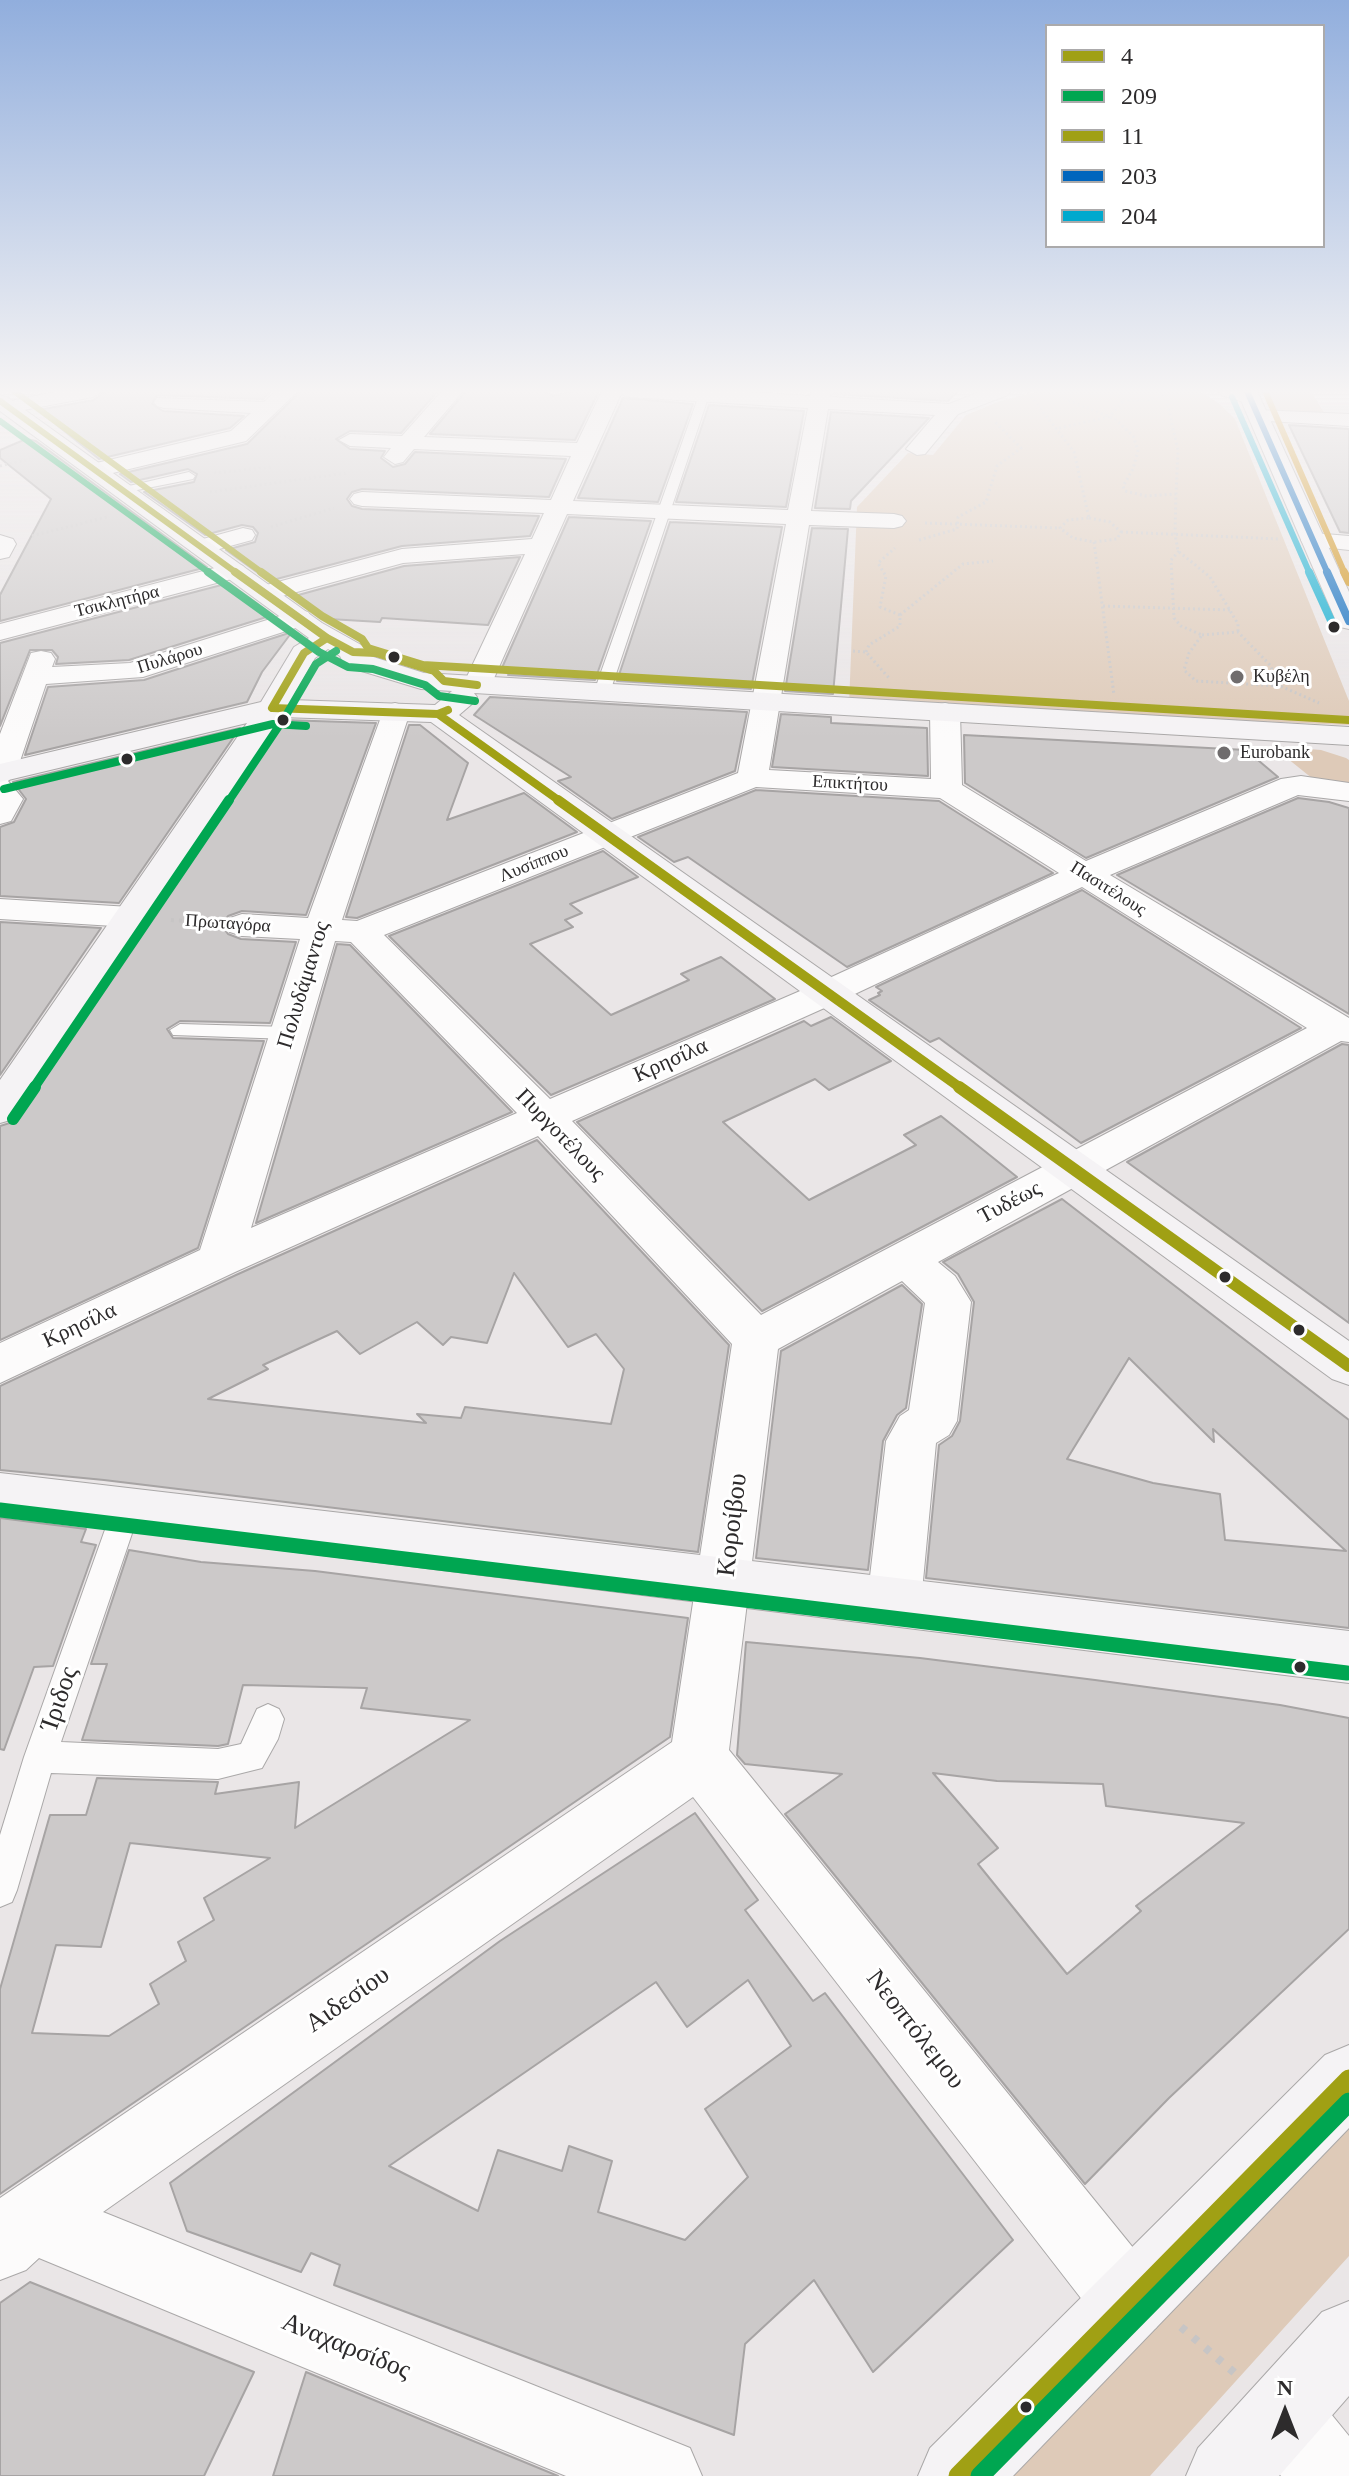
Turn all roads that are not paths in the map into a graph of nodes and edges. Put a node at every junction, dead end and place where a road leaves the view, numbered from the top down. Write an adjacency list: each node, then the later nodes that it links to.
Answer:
1 (146, 507): 15 (street)
2 (548, 507): 3 (street)
3 (559, 507): 7 (street); 14 (street)
4 (666, 507): 7 (lane)
5 (801, 507): 8 (street)
6 (1297, 507): 11 (street)
7 (664, 512): 8 (street); 24 (lane)
8 (799, 517): 9 (street); 25 (street)
9 (894, 521)
10 (243, 535): 15 (street)
11 (1313, 540): 13 (street); 20 (street)
12 (0, 542): 16 (street)
13 (1349, 543)
14 (541, 546): 18 (street); 23 (street)
15 (201, 547): 17 (street)
16 (0, 552)
17 (234, 571): 18 (street); 21 (street, Τσικλητήρα)
18 (264, 593): 19 (street)
19 (299, 618): 22 (street); 31 (street, Πυλάρου)
20 (1349, 621)
21 (0, 632)
22 (327, 638): 23 (street); 26 (street)
23 (477, 685): 24 (street); 29 (street)
24 (602, 692): 25 (street)
25 (766, 702): 28 (street); 32 (street)
26 (272, 708): 27 (street); 31 (street); 40 (street)
27 (395, 712): 29 (street); 42 (street, Πολυδάμαντος)
28 (945, 712): 30 (street); 34 (street)
29 (438, 714): 37 (street)
30 (1349, 736)
31 (0, 773)
32 (752, 778): 34 (street, Επικτήτου); 37 (street, Λυσίππου)
33 (0, 788): 36 (street)
34 (947, 789): 38 (street, Πασιτέλους)
35 (1349, 792): 38 (street, Κρησίλα)
36 (0, 814)
37 (606, 835): 43 (street, Λυσίππου); 44 (street)
38 (1083, 874): 44 (street, Κρησίλα); 45 (street, Πασιτέλους)
39 (0, 909): 40 (street)
40 (130, 917): 48 (street)
41 (242, 925): 42 (street, Πρωταγόρα)
42 (321, 930): 43 (street, Πρωταγόρα); 47 (street, Πολυδάμαντος)
43 (361, 932): 49 (street, Πυργοτέλους)
44 (827, 993): 49 (street, Κρησίλα); 50 (street)
45 (1342, 1029): 50 (street, Τυδέως)
46 (180, 1030): 47 (lane)
47 (289, 1033): 52 (street, Πολυδάμαντος)
48 (0, 1110)
49 (543, 1116): 52 (street, Κρησίλα); 53 (street, Πυργοτέλους)
50 (1074, 1169): 51 (street, Τυδέως); 55 (street)
51 (905, 1259): 53 (street, Τυδέως); 59 (street)
52 (219, 1260): 54 (street, Κρησίλα)
53 (756, 1339): 58 (street, Κοροίβου)
54 (0, 1364)
55 (1349, 1366)
56 (0, 1494): 57 (street)
57 (126, 1510): 58 (street); 62 (lane, Ίριδος)
58 (725, 1582): 59 (street); 63 (street, Κοροίβου)
59 (894, 1602): 60 (street)
60 (1349, 1657)
61 (268, 1719): 62 (lane)
62 (40, 1757): 64 (lane, Ίριδος)
63 (699, 1758): 66 (street, Αιδεσίου); 67 (street, Νεοπτόλεμου)
64 (0, 1890)
65 (1349, 2079): 67 (street)
66 (15, 2232): 70 (street, Αναχαρσίδος)
67 (1130, 2302): 71 (street)
68 (1349, 2339): 69 (street)
69 (1282, 2414): 72 (street); 73 (street)
70 (662, 2476)
71 (958, 2476)
72 (1226, 2476)
73 (1331, 2476)

